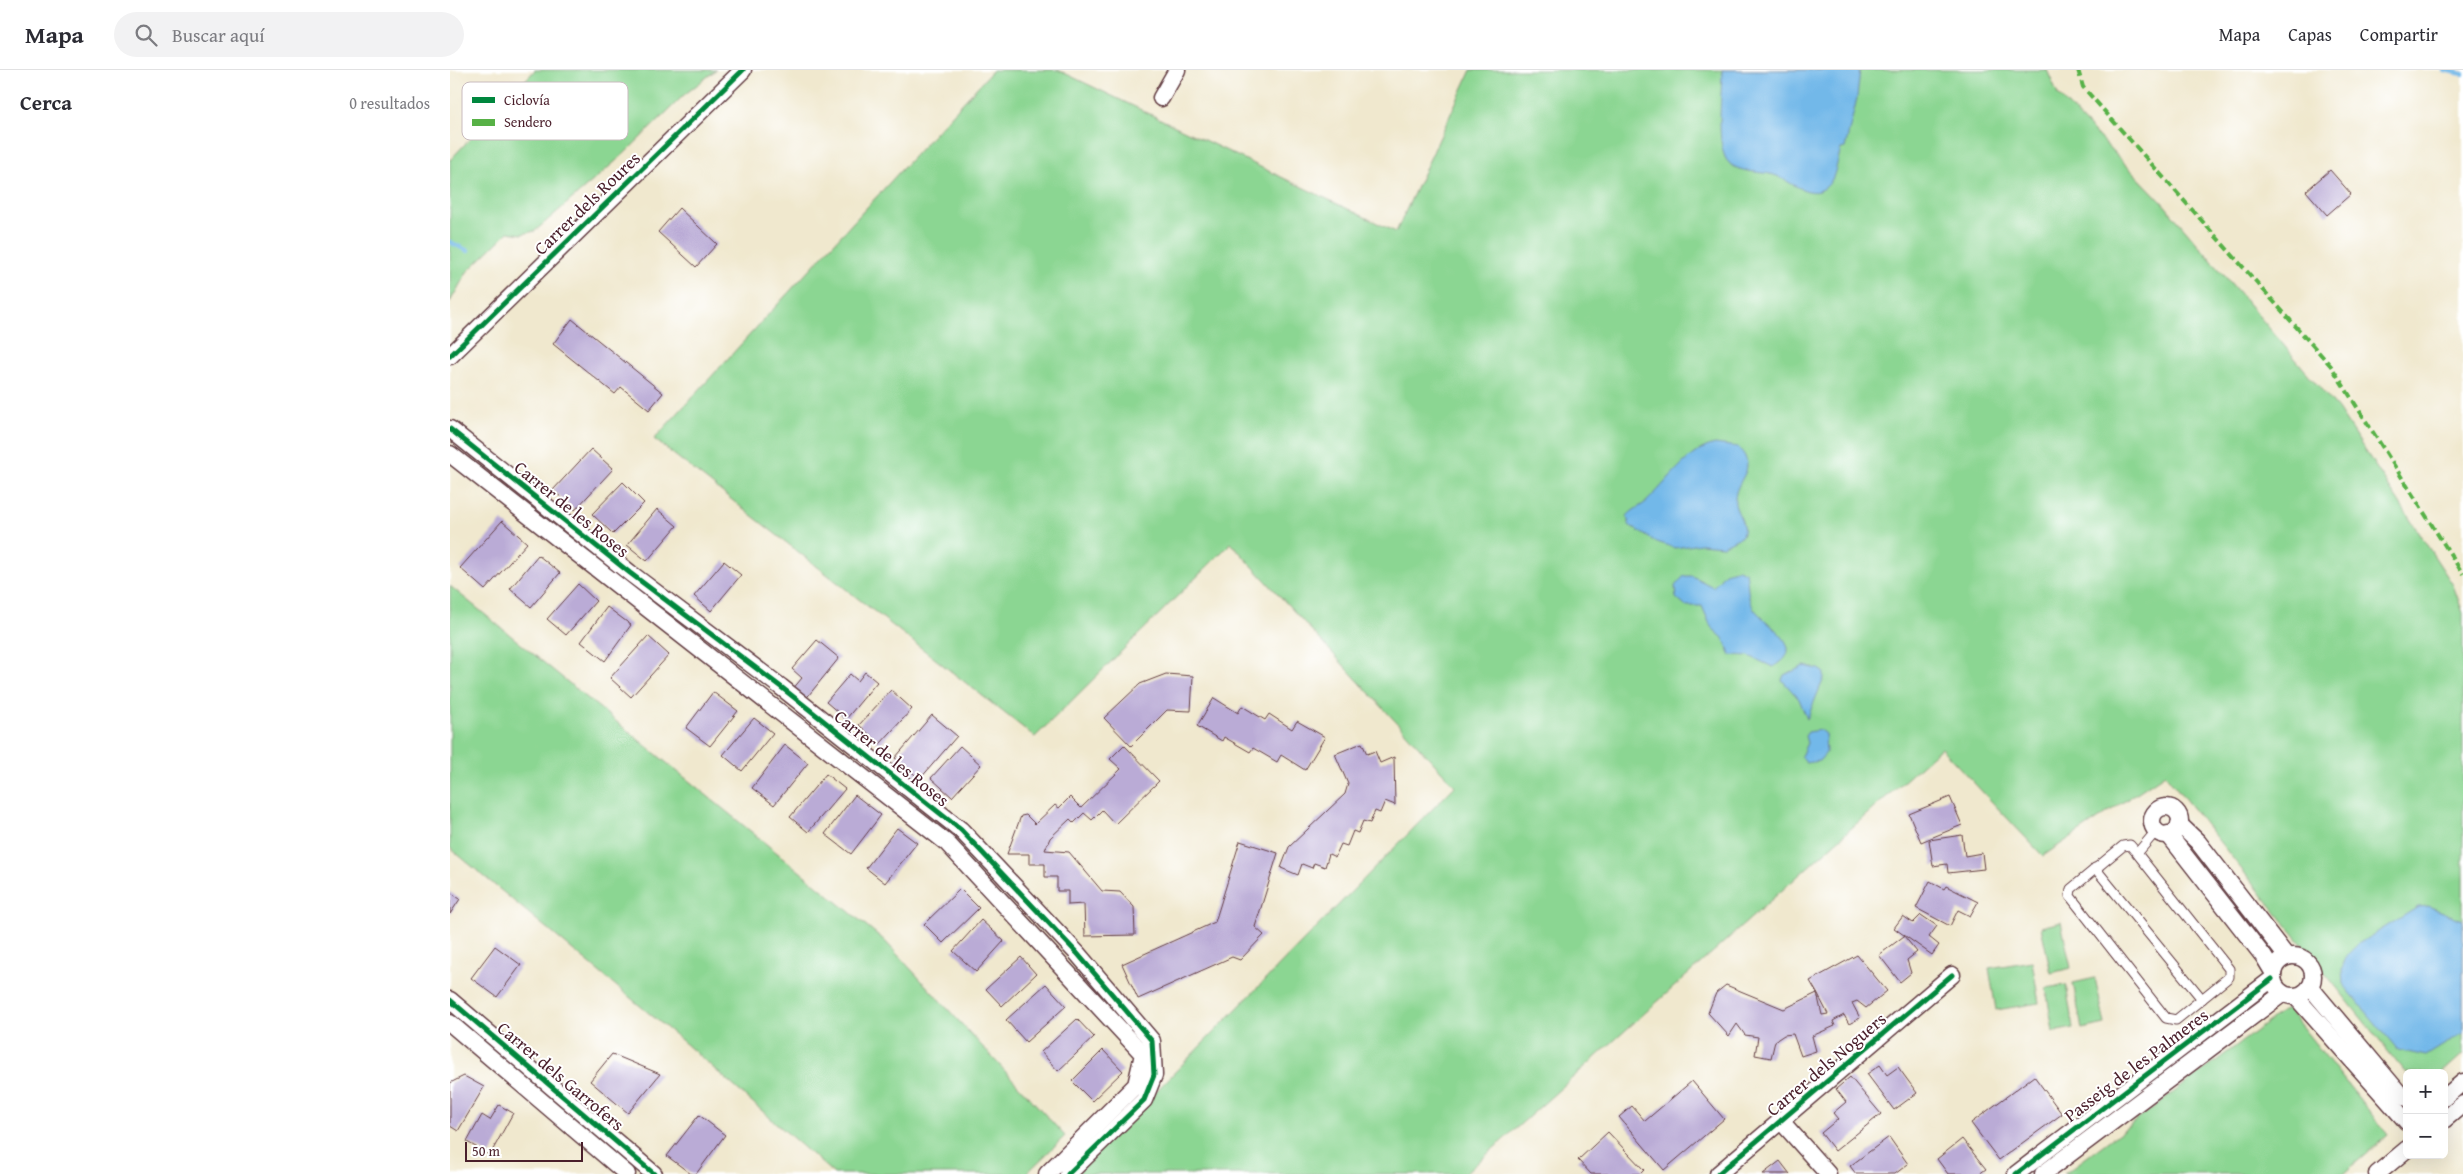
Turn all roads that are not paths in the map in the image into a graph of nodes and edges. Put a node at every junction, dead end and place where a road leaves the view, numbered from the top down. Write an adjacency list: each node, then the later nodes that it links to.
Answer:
1 (743, 70): 4 (street, Carrer dels Roures)
2 (1177, 70): 3 (street)
3 (1161, 98)
4 (450, 356)
5 (450, 429): 29 (street, Carrer de les Roses)
6 (450, 454): 28 (street, Carrer de les Roses)
7 (2168, 829): 8 (lane); 10 (street); 12 (street)
8 (2136, 852): 9 (lane); 15 (lane)
9 (2095, 868): 15 (lane); 15 (lane)
10 (2287, 957): 12 (street); 13 (street)
11 (1952, 975): 24 (street, Carrer dels Noguers)
12 (2272, 975): 14 (street); 32 (street, Passeig de les Palmeres)
13 (2310, 987): 14 (street); 20 (street)
14 (2289, 995): 23 (street); 33 (street, Passeig de les Palmeres)
15 (2202, 998)
16 (450, 1000): 27 (street, Carrer dels Garrofers)
17 (450, 1023): 26 (street, Carrer dels Garrofers)
18 (2463, 1082): 19 (street)
19 (2448, 1095)
20 (2403, 1096)
21 (2463, 1104): 22 (street)
22 (2448, 1117)
23 (2403, 1118)
24 (1781, 1121): 30 (street, Carrer dels Noguers); 31 (street)
25 (2403, 1152): 34 (street)
26 (627, 1174)
27 (654, 1174)
28 (1047, 1174)
29 (1068, 1174)
30 (1718, 1174)
31 (1828, 1174)
32 (2016, 1174)
33 (2043, 1174)
34 (2377, 1174)

